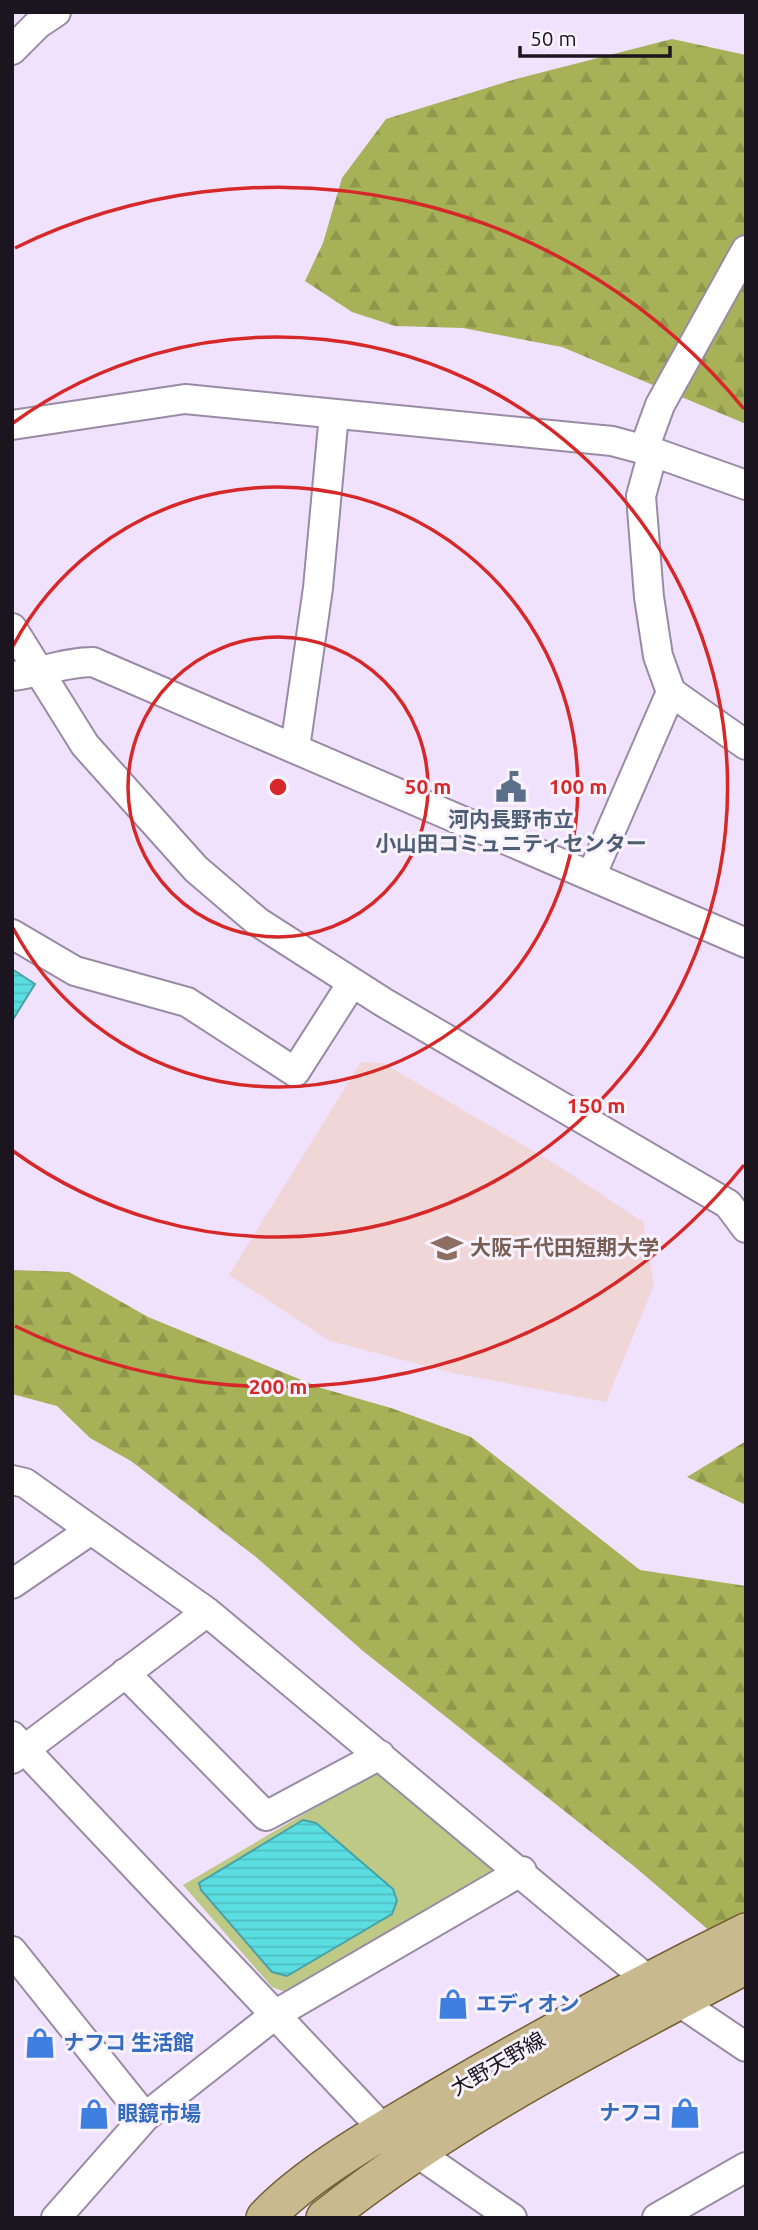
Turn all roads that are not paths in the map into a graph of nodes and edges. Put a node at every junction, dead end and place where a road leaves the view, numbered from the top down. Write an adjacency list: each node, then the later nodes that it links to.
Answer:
1 (56, 12): 2 (street)
2 (12, 50)
3 (746, 250): 6 (street)
4 (334, 414): 5 (street); 6 (street); 12 (street)
5 (12, 425)
6 (648, 451): 7 (street); 10 (street)
7 (746, 485)
8 (12, 628): 9 (street)
9 (25, 675): 12 (street); 16 (street)
10 (671, 692): 11 (street); 13 (street)
11 (746, 745)
12 (295, 748): 13 (street)
13 (592, 874): 15 (street)
14 (12, 934): 16 (street)
15 (746, 943)
16 (352, 983): 17 (street)
17 (746, 1228)
18 (12, 1480): 19 (street)
19 (91, 1530): 20 (street); 21 (street)
20 (12, 1584)
21 (207, 1612): 22 (street); 24 (street)
22 (125, 1673): 23 (street); 24 (street)
23 (16, 1748): 31 (street)
24 (380, 1755): 25 (street)
25 (522, 1871): 29 (street); 31 (street)
26 (746, 1932): 29 (main road, 大野天野線)
27 (12, 1951): 33 (street)
28 (746, 1965): 30 (main road, 大野天野線)
29 (648, 1980): 34 (main road, 大野天野線)
30 (678, 2001): 32 (street); 34 (main road, 大野天野線)
31 (276, 2014): 33 (street); 34 (street)
32 (746, 2047)
33 (145, 2117): 36 (street)
34 (398, 2140): 37 (main road, 大野天野線); 38 (main road, 大野天野線); 39 (street)
35 (746, 2167): 40 (street)
36 (56, 2218)
37 (265, 2218)
38 (324, 2218)
39 (512, 2218)
40 (657, 2218)

